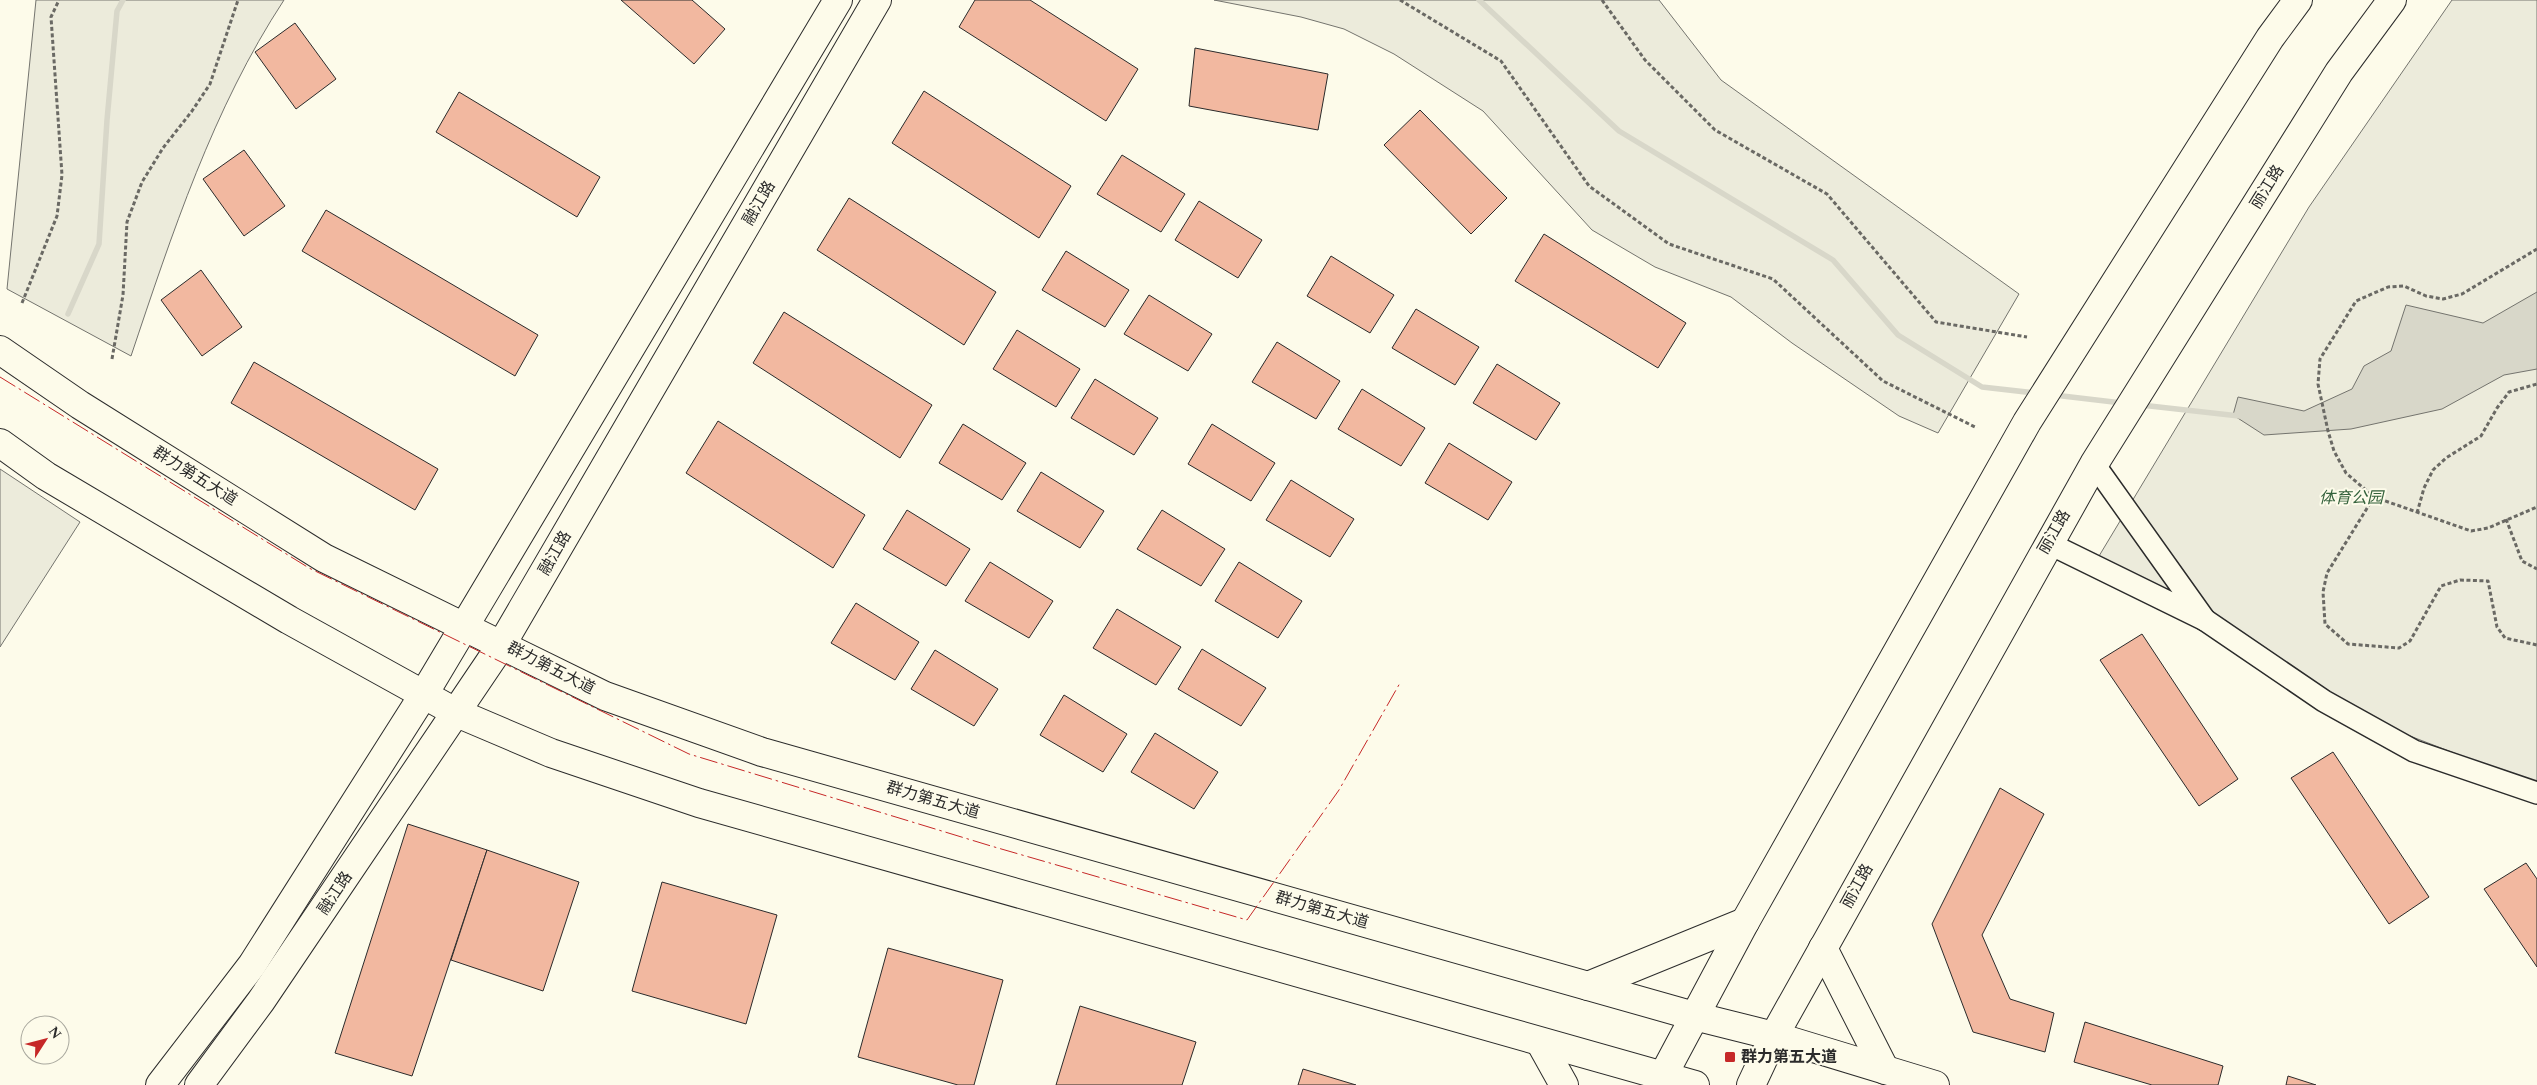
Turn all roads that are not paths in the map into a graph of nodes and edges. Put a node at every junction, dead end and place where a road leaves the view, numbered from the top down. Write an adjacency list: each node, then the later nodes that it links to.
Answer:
1 (838, 0): 10 (main road, 融江路)
2 (877, 0): 11 (main road, 融江路)
3 (2298, 0): 15 (main road)
4 (2392, 0): 7 (main road, 丽江路)
5 (0, 350): 10 (main road, 群力第五大道)
6 (0, 443): 12 (main road)
7 (2094, 464): 8 (main road, 丽江路); 9 (street)
8 (2048, 544): 9 (street); 16 (main road, 丽江路)
9 (2205, 620): 14 (street)
10 (466, 626): 11 (main road, 群力第五大道); 12 (main road, 融江路)
11 (502, 644): 13 (main road, 融江路); 17 (main road, 群力第五大道)
12 (424, 694): 13 (main road); 23 (main road, 融江路)
13 (457, 713): 20 (main road); 24 (main road, 融江路)
14 (2537, 793)
15 (1745, 922): 17 (main road); 18 (main road)
16 (1823, 948): 19 (main road, 丽江路); 21 (main road)
17 (1588, 986): 18 (main road, 群力第五大道)
18 (1694, 1016): 19 (main road, 群力第五大道); 22 (main road)
19 (1774, 1036): 21 (main road, 群力第五大道); 27 (main road, 丽江路)
20 (1540, 1042): 22 (main road); 25 (main road)
21 (1885, 1070): 28 (main road, 群力第五大道)
22 (1660, 1080): 26 (main road)
23 (160, 1085)
24 (199, 1085)
25 (1564, 1085)
26 (1695, 1085)
27 (1751, 1085)
28 (1935, 1085)

